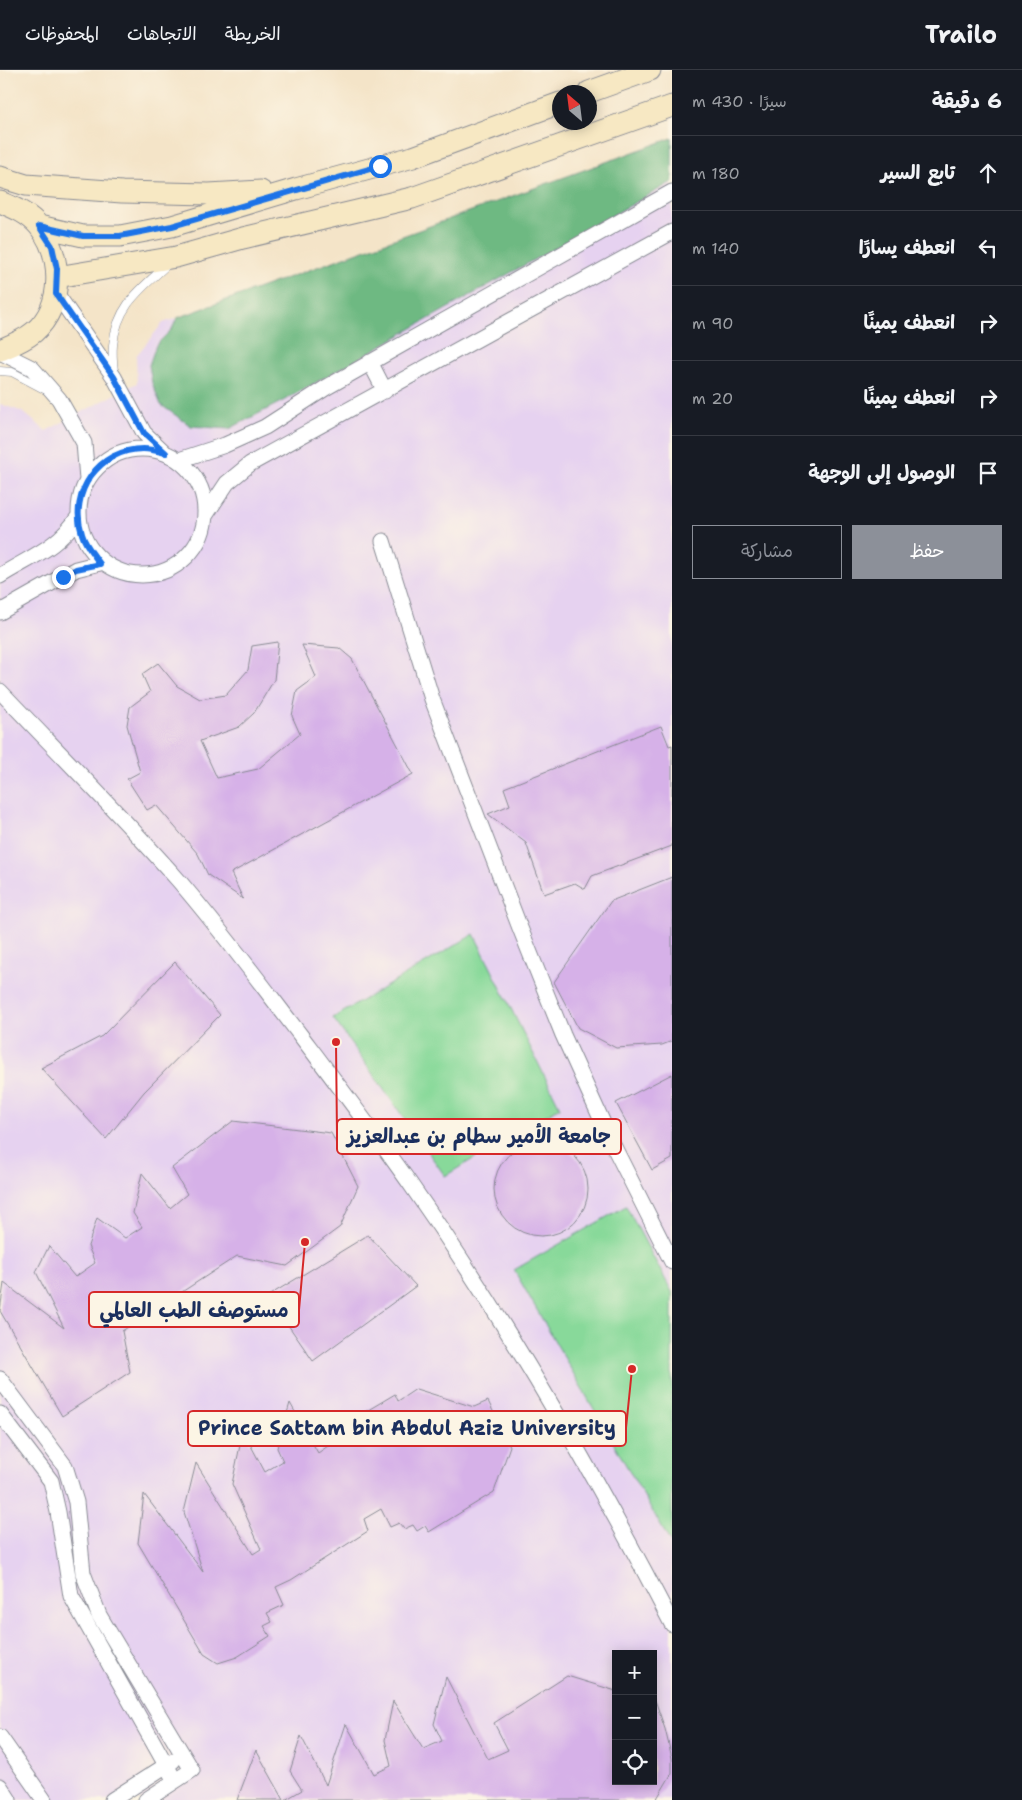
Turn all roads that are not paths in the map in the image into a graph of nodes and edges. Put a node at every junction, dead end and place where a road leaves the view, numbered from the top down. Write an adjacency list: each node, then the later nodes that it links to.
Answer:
1 (650, 70): 2 (main road)
2 (597, 89)
3 (552, 106): 6 (main road)
4 (672, 106): 11 (main road)
5 (0, 177): 6 (main road)
6 (296, 189): 9 (main road)
7 (672, 192): 14 (street)
8 (0, 202): 9 (main road)
9 (39, 226): 12 (main road)
10 (672, 232): 17 (street)
11 (176, 257): 12 (main road); 16 (lane)
12 (56, 285): 13 (main road); 16 (street)
13 (0, 351): 18 (street)
14 (370, 362): 17 (street); 19 (street)
15 (0, 371): 18 (lane)
16 (114, 377): 19 (street)
17 (385, 391): 21 (street)
18 (59, 400): 20 (street)
19 (172, 456): 20 (street); 21 (street)
20 (88, 479): 22 (street)
21 (205, 516): 24 (street)
22 (78, 517): 24 (street); 25 (street)
23 (383, 541): 28 (street)
24 (100, 564): 26 (street)
25 (0, 576)
26 (0, 612)
27 (0, 691): 31 (street)
28 (672, 1262)
29 (0, 1379): 33 (street)
30 (0, 1414): 34 (street)
31 (672, 1624)
32 (0, 1736): 38 (street)
33 (183, 1756): 34 (street); 35 (street)
34 (166, 1766): 35 (street); 39 (street)
35 (175, 1782): 40 (street)
36 (0, 1786): 37 (street)
37 (10, 1800)
38 (44, 1800)
39 (112, 1800)
40 (146, 1800)

